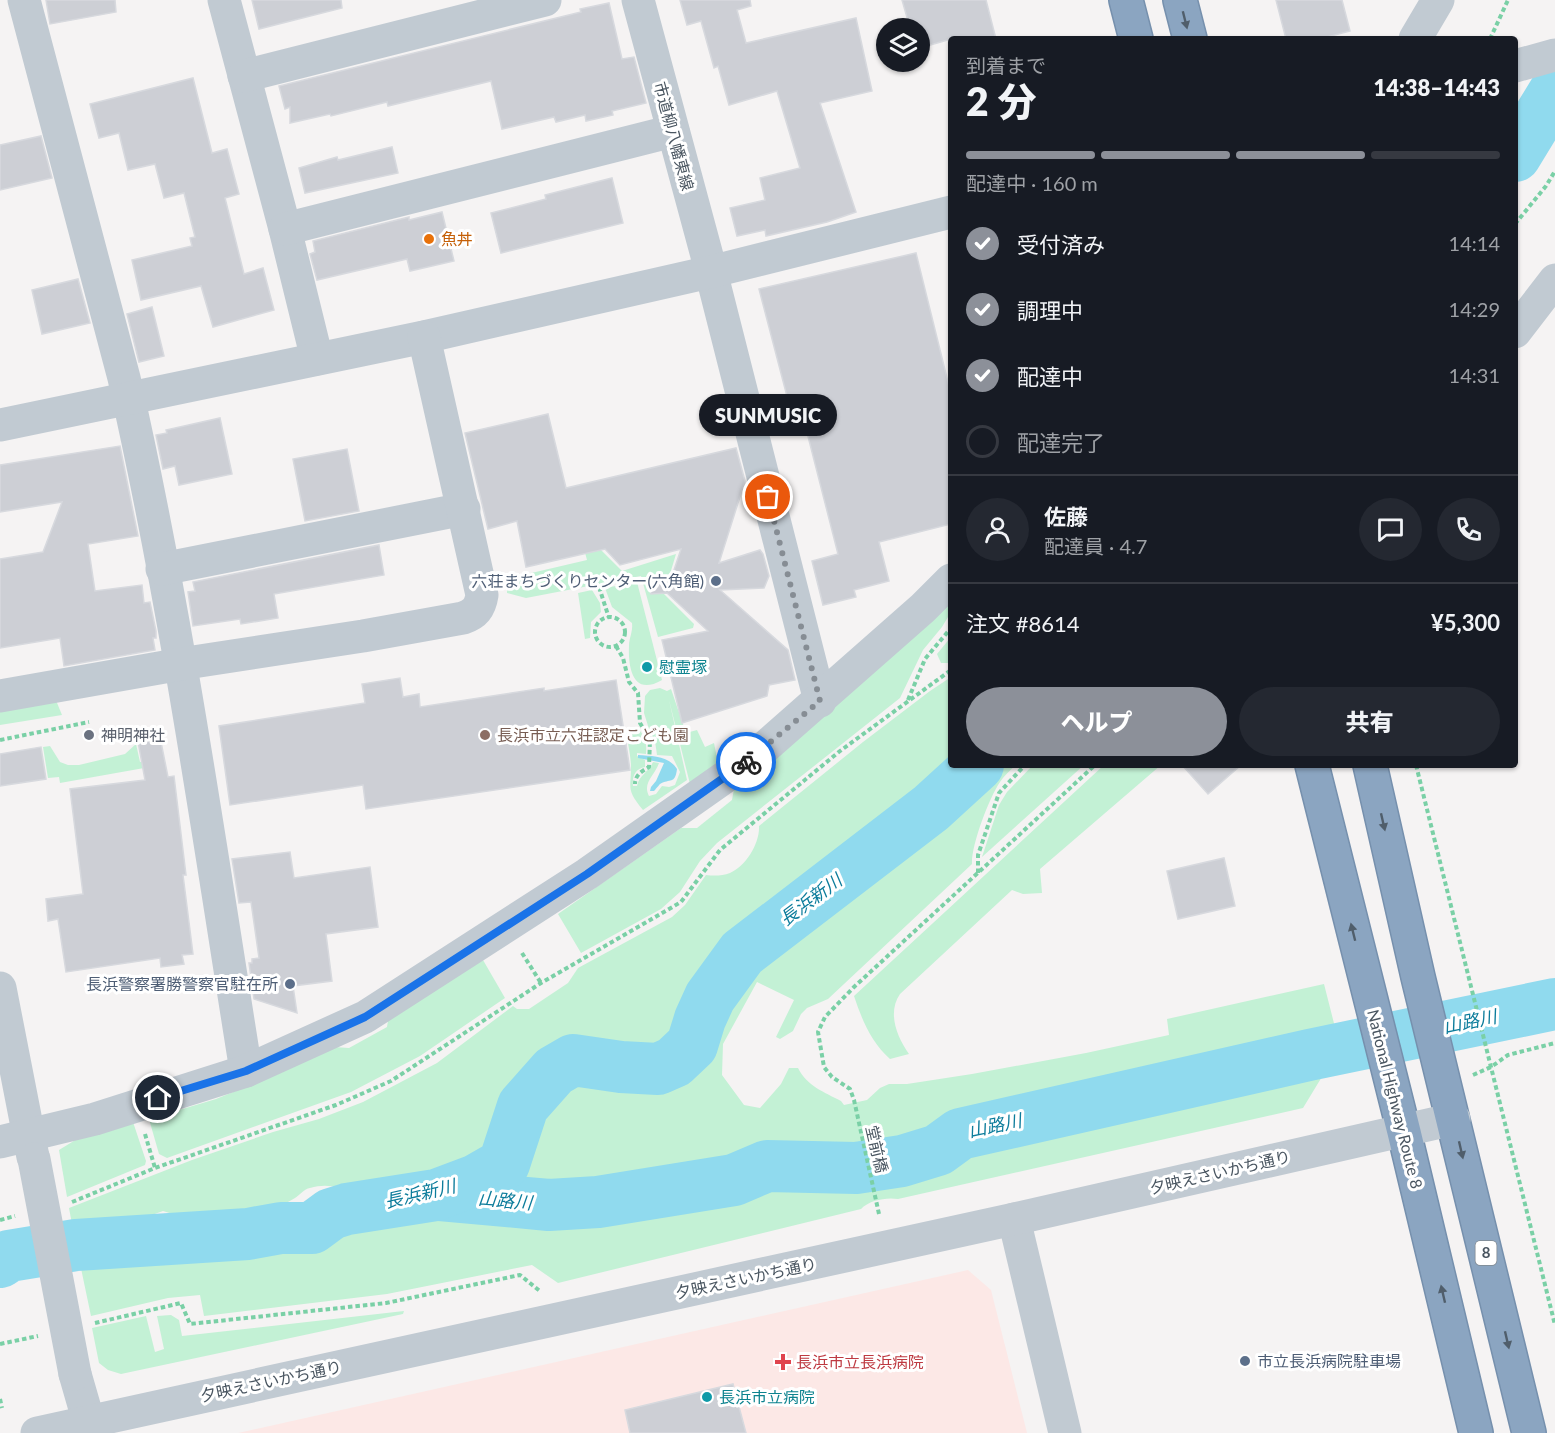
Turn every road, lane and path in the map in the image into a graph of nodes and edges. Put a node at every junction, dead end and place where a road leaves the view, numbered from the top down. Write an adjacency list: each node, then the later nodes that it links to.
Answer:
1 (24, 0): 26 (street)
2 (224, 0): 15 (street)
3 (545, 0): 15 (street)
4 (638, 0): 16 (street, 市道柳八幡東線)
5 (1126, 0): 9 (highway)
6 (1180, 0): 10 (highway, one-way to 10)
7 (1438, 0): 11 (street)
8 (1508, 0): 12 (path)
9 (1135, 36)
10 (1189, 36)
11 (1417, 36)
12 (1491, 36)
13 (1555, 55): 14 (street)
14 (1518, 65)
15 (244, 76): 20 (street)
16 (673, 131): 20 (street); 21 (street, 市道柳八幡東線)
17 (1555, 171): 19 (path)
18 (948, 213): 21 (street)
19 (1518, 220)
20 (285, 229): 25 (street)
21 (711, 272): 24 (street); 39 (street, 市道柳八幡東線)
22 (1555, 280): 23 (street)
23 (1518, 328)
24 (424, 337): 25 (street); 28 (street)
25 (317, 359): 26 (street)
26 (128, 397): 27 (street); 29 (street)
27 (0, 425)
28 (464, 509): 29 (street); 35 (street)
29 (162, 569): 35 (street)
30 (948, 583): 39 (street)
31 (599, 587): 32 (path)
32 (609, 618): 34 (path); 34 (path)
33 (948, 632): 38 (path)
34 (615, 646): 47 (path)
35 (181, 665): 37 (street); 54 (street)
36 (948, 672): 38 (path)
37 (0, 696)
38 (908, 700): 50 (path)
39 (820, 701): 54 (street)
40 (88, 722): 41 (path)
41 (0, 740)
42 (1022, 768): 48 (path)
43 (1092, 768): 48 (path)
44 (1313, 768): 57 (highway, National Highway Route 8, one-way to 44)
45 (1371, 768): 55 (highway, 8, one-way to 55)
46 (1417, 768): 53 (path)
47 (635, 784)
48 (978, 873): 63 (path, 堂前橋)
49 (520, 950): 50 (path)
50 (541, 983): 60 (path)
51 (0, 988): 58 (street)
52 (1555, 1043): 53 (path)
53 (1491, 1067): 55 (path); 68 (path)
54 (246, 1071): 58 (street)
55 (1458, 1074): 56 (highway, 8)
56 (1454, 1119): 57 (street, 夕映えさいかち通り); 77 (highway, 8, one-way to 77)
57 (1404, 1132): 64 (street, 夕映えさいかち通り); 76 (highway, National Highway Route 8, one-way to 57)
58 (21, 1145): 73 (street, bridge)
59 (151, 1154): 60 (path)
60 (155, 1168): 61 (path)
61 (69, 1202)
62 (23, 1214): 65 (path)
63 (879, 1214)
64 (1014, 1219): 73 (street, 夕映えさいかち通り); 75 (street)
65 (0, 1220)
66 (542, 1292): 67 (path)
67 (91, 1324)
68 (1555, 1325)
69 (45, 1334): 70 (path)
70 (0, 1344)
71 (0, 1399): 72 (path)
72 (2, 1408)
73 (90, 1428): 74 (street, 夕映えさいかち通り)
74 (38, 1433)
75 (1065, 1433)
76 (1476, 1433)
77 (1529, 1433)

